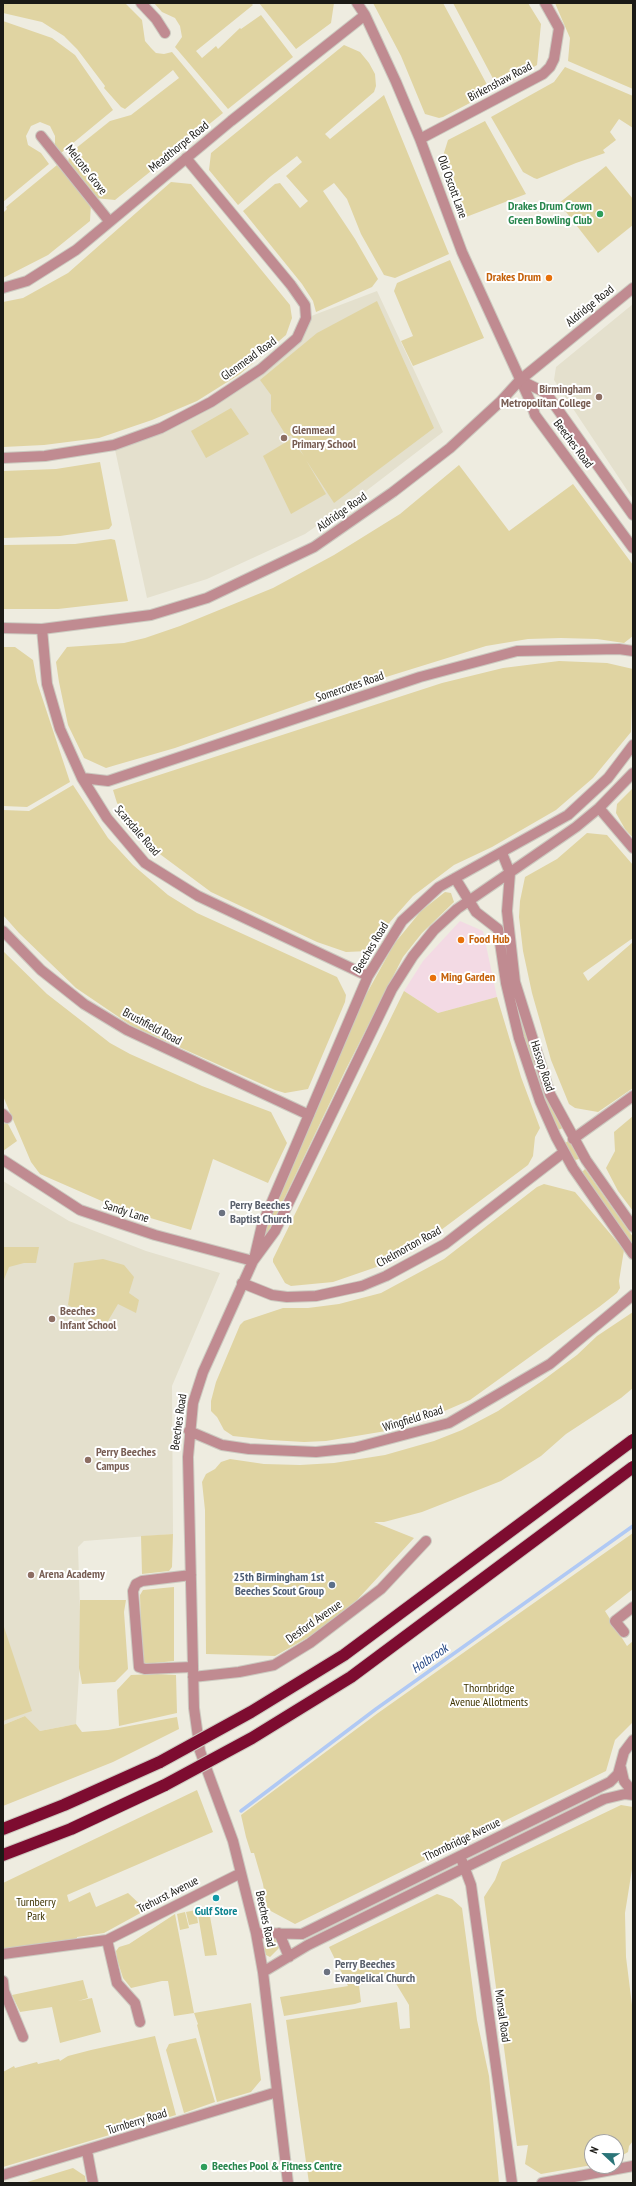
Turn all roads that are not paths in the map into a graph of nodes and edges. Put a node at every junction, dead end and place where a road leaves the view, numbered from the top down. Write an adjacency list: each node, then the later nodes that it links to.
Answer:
1 (141, 3): 5 (street)
2 (357, 3): 4 (street, Old Oscott Lane)
3 (545, 3): 7 (street, Birkenshaw Road)
4 (365, 15): 7 (street, Old Oscott Lane); 8 (street, Meadthorpe Road)
5 (165, 33)
6 (41, 136): 9 (street, Melcote Grove)
7 (420, 139): 12 (street, Old Oscott Lane)
8 (186, 158): 9 (street, Meadthorpe Road); 13 (street, Glenmead Road)
9 (109, 221): 10 (street, Meadthorpe Road)
10 (3, 288)
11 (633, 288): 12 (street, Aldridge Road)
12 (520, 380): 14 (street, Beeches Road); 15 (street, Beeches Road); 17 (street, Aldridge Road)
13 (3, 458)
14 (633, 515)
15 (633, 548)
16 (3, 628): 17 (street, Aldridge Road)
17 (42, 629): 21 (street, Scarsdale Road)
18 (633, 651): 21 (street, Somercotes Road)
19 (633, 745): 24 (street, Beeches Road)
20 (633, 773): 22 (street, Beeches Road)
21 (82, 778): 29 (street, Scarsdale Road)
22 (600, 808): 23 (street); 25 (street, Beeches Road)
23 (633, 848)
24 (502, 853): 25 (street, Hassop Road); 26 (street, Beeches Road)
25 (510, 873): 27 (street, Beeches Road); 32 (street, Hassop Road)
26 (455, 878): 27 (street, Hassop Road); 29 (street, Beeches Road)
27 (468, 901): 33 (street, Hassop Road); 37 (street, Beeches Road)
28 (3, 931): 31 (street, Brushfield Road)
29 (368, 976): 31 (street, Beeches Road)
30 (633, 1096): 32 (street)
31 (309, 1115): 37 (street, Beeches Road)
32 (573, 1138): 35 (street, Hassop Road)
33 (564, 1152): 36 (street, Hassop Road); 38 (street, Chelmorton Road)
34 (3, 1160): 37 (street, Sandy Lane)
35 (633, 1227)
36 (633, 1254)
37 (253, 1261): 38 (street, Beeches Road)
38 (242, 1283): 40 (street, Beeches Road)
39 (633, 1295): 40 (street, Wingfield Road)
40 (189, 1431): 44 (street, Beeches Road)
41 (633, 1440): 51 (highway, bridge)
42 (633, 1467): 52 (highway, bridge)
43 (426, 1541): 47 (street, Desford Avenue)
44 (191, 1575): 47 (street, Beeches Road); 47 (street)
45 (633, 1607): 46 (street)
46 (624, 1632)
47 (192, 1672): 55 (street, Beeches Road)
48 (633, 1740): 49 (street, Thornbridge Avenue)
49 (621, 1768): 50 (street); 53 (street, Thornbridge Avenue)
50 (633, 1794): 54 (street)
51 (3, 1829)
52 (3, 1855)
53 (459, 1855): 54 (street, Monsal Road); 57 (street, Thornbridge Avenue)
54 (464, 1867): 60 (street); 71 (street, Monsal Road)
55 (241, 1873): 56 (street, Beeches Road); 58 (street, Trehurst Avenue)
56 (256, 1933): 57 (street, Thornbridge Avenue); 61 (street, Beeches Road)
57 (279, 1933): 60 (street)
58 (107, 1940): 59 (street, Trehurst Avenue); 63 (street)
59 (3, 1954)
60 (289, 1956): 61 (street)
61 (262, 1972): 65 (street, Beeches Road)
62 (3, 1981): 64 (street)
63 (140, 2022)
64 (23, 2037)
65 (277, 2092): 66 (street, Turnberry Road); 70 (street, Beeches Road)
66 (87, 2151): 68 (street, Turnberry Road); 69 (street)
67 (633, 2166): 72 (street)
68 (3, 2175)
69 (93, 2183)
70 (288, 2183)
71 (512, 2183)
72 (542, 2183)

